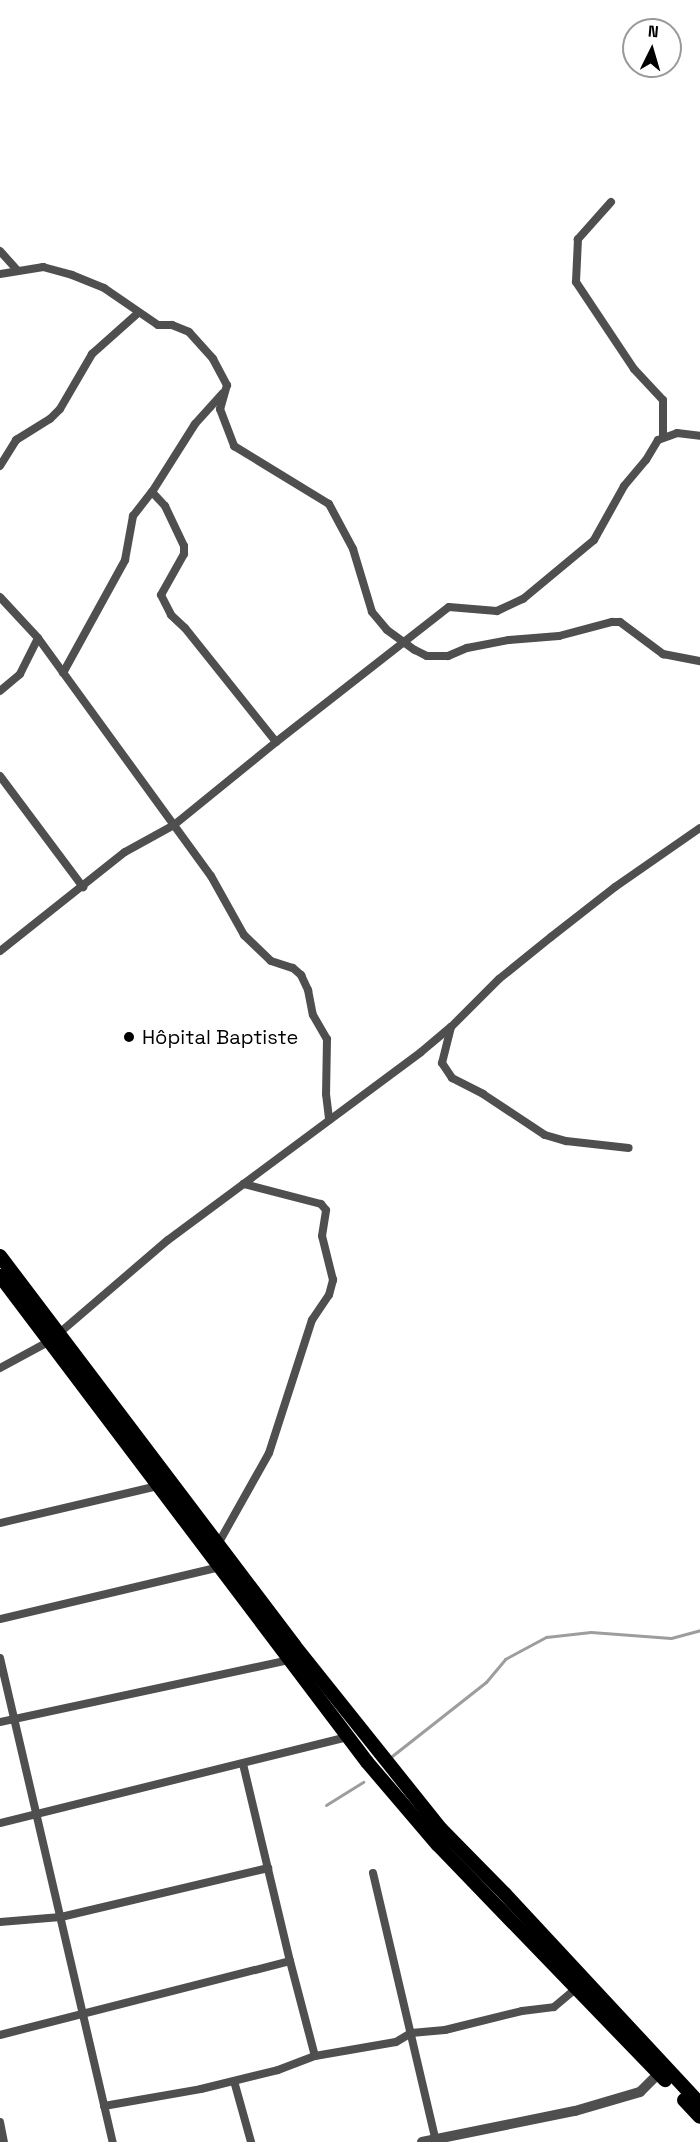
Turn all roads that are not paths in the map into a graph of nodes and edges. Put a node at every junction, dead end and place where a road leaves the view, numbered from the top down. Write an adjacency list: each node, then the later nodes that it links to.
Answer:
1 (611, 202): 7 (street)
2 (0, 250): 3 (street)
3 (17, 270): 4 (street); 5 (street)
4 (0, 274)
5 (138, 313): 6 (street); 9 (street)
6 (224, 392): 10 (street); 13 (street)
7 (663, 436): 8 (street); 13 (street)
8 (700, 436)
9 (0, 466)
10 (152, 492): 15 (street); 17 (street)
11 (0, 597): 12 (street)
12 (38, 638): 15 (street); 16 (street)
13 (404, 643): 14 (street); 17 (street)
14 (700, 661)
15 (63, 673): 19 (street)
16 (0, 691)
17 (276, 742): 19 (street)
18 (0, 776): 21 (street)
19 (174, 825): 21 (street); 24 (street)
20 (700, 828): 23 (street)
21 (83, 886): 22 (street)
22 (1, 947)
23 (451, 1026): 24 (street); 25 (street)
24 (329, 1120): 26 (street)
25 (629, 1148)
26 (244, 1184): 29 (street); 33 (street)
27 (0, 1256): 29 (main road)
28 (0, 1276): 29 (main road)
29 (53, 1337): 30 (street); 31 (main road); 33 (main road)
30 (0, 1368)
31 (158, 1486): 32 (street); 34 (main road)
32 (0, 1523)
33 (218, 1544): 54 (main road)
34 (219, 1567): 35 (street); 37 (main road)
35 (0, 1619)
36 (0, 1658): 38 (street)
37 (288, 1660): 38 (street); 40 (main road)
38 (13, 1719): 39 (street); 42 (street)
39 (0, 1722)
40 (348, 1737): 41 (street); 49 (main road)
41 (243, 1764): 42 (street); 44 (street)
42 (37, 1815): 43 (street); 46 (street)
43 (0, 1823)
44 (268, 1868): 46 (street); 48 (street)
45 (373, 1873): 51 (street)
46 (61, 1917): 47 (street); 50 (street)
47 (0, 1922)
48 (290, 1961): 50 (street); 53 (street)
49 (578, 1988): 51 (street); 54 (main road)
50 (83, 2014): 52 (street); 57 (street)
51 (411, 2033): 53 (street); 60 (street)
52 (0, 2035)
53 (315, 2056): 55 (street)
54 (661, 2070): 56 (main road); 58 (main road); 60 (street)
55 (234, 2081): 57 (street); 63 (street)
56 (700, 2104)
57 (104, 2106): 62 (street)
58 (700, 2117)
59 (0, 2126): 61 (street)
60 (435, 2138): 64 (street)
61 (4, 2142)
62 (113, 2142)
63 (251, 2142)
64 (422, 2142)

